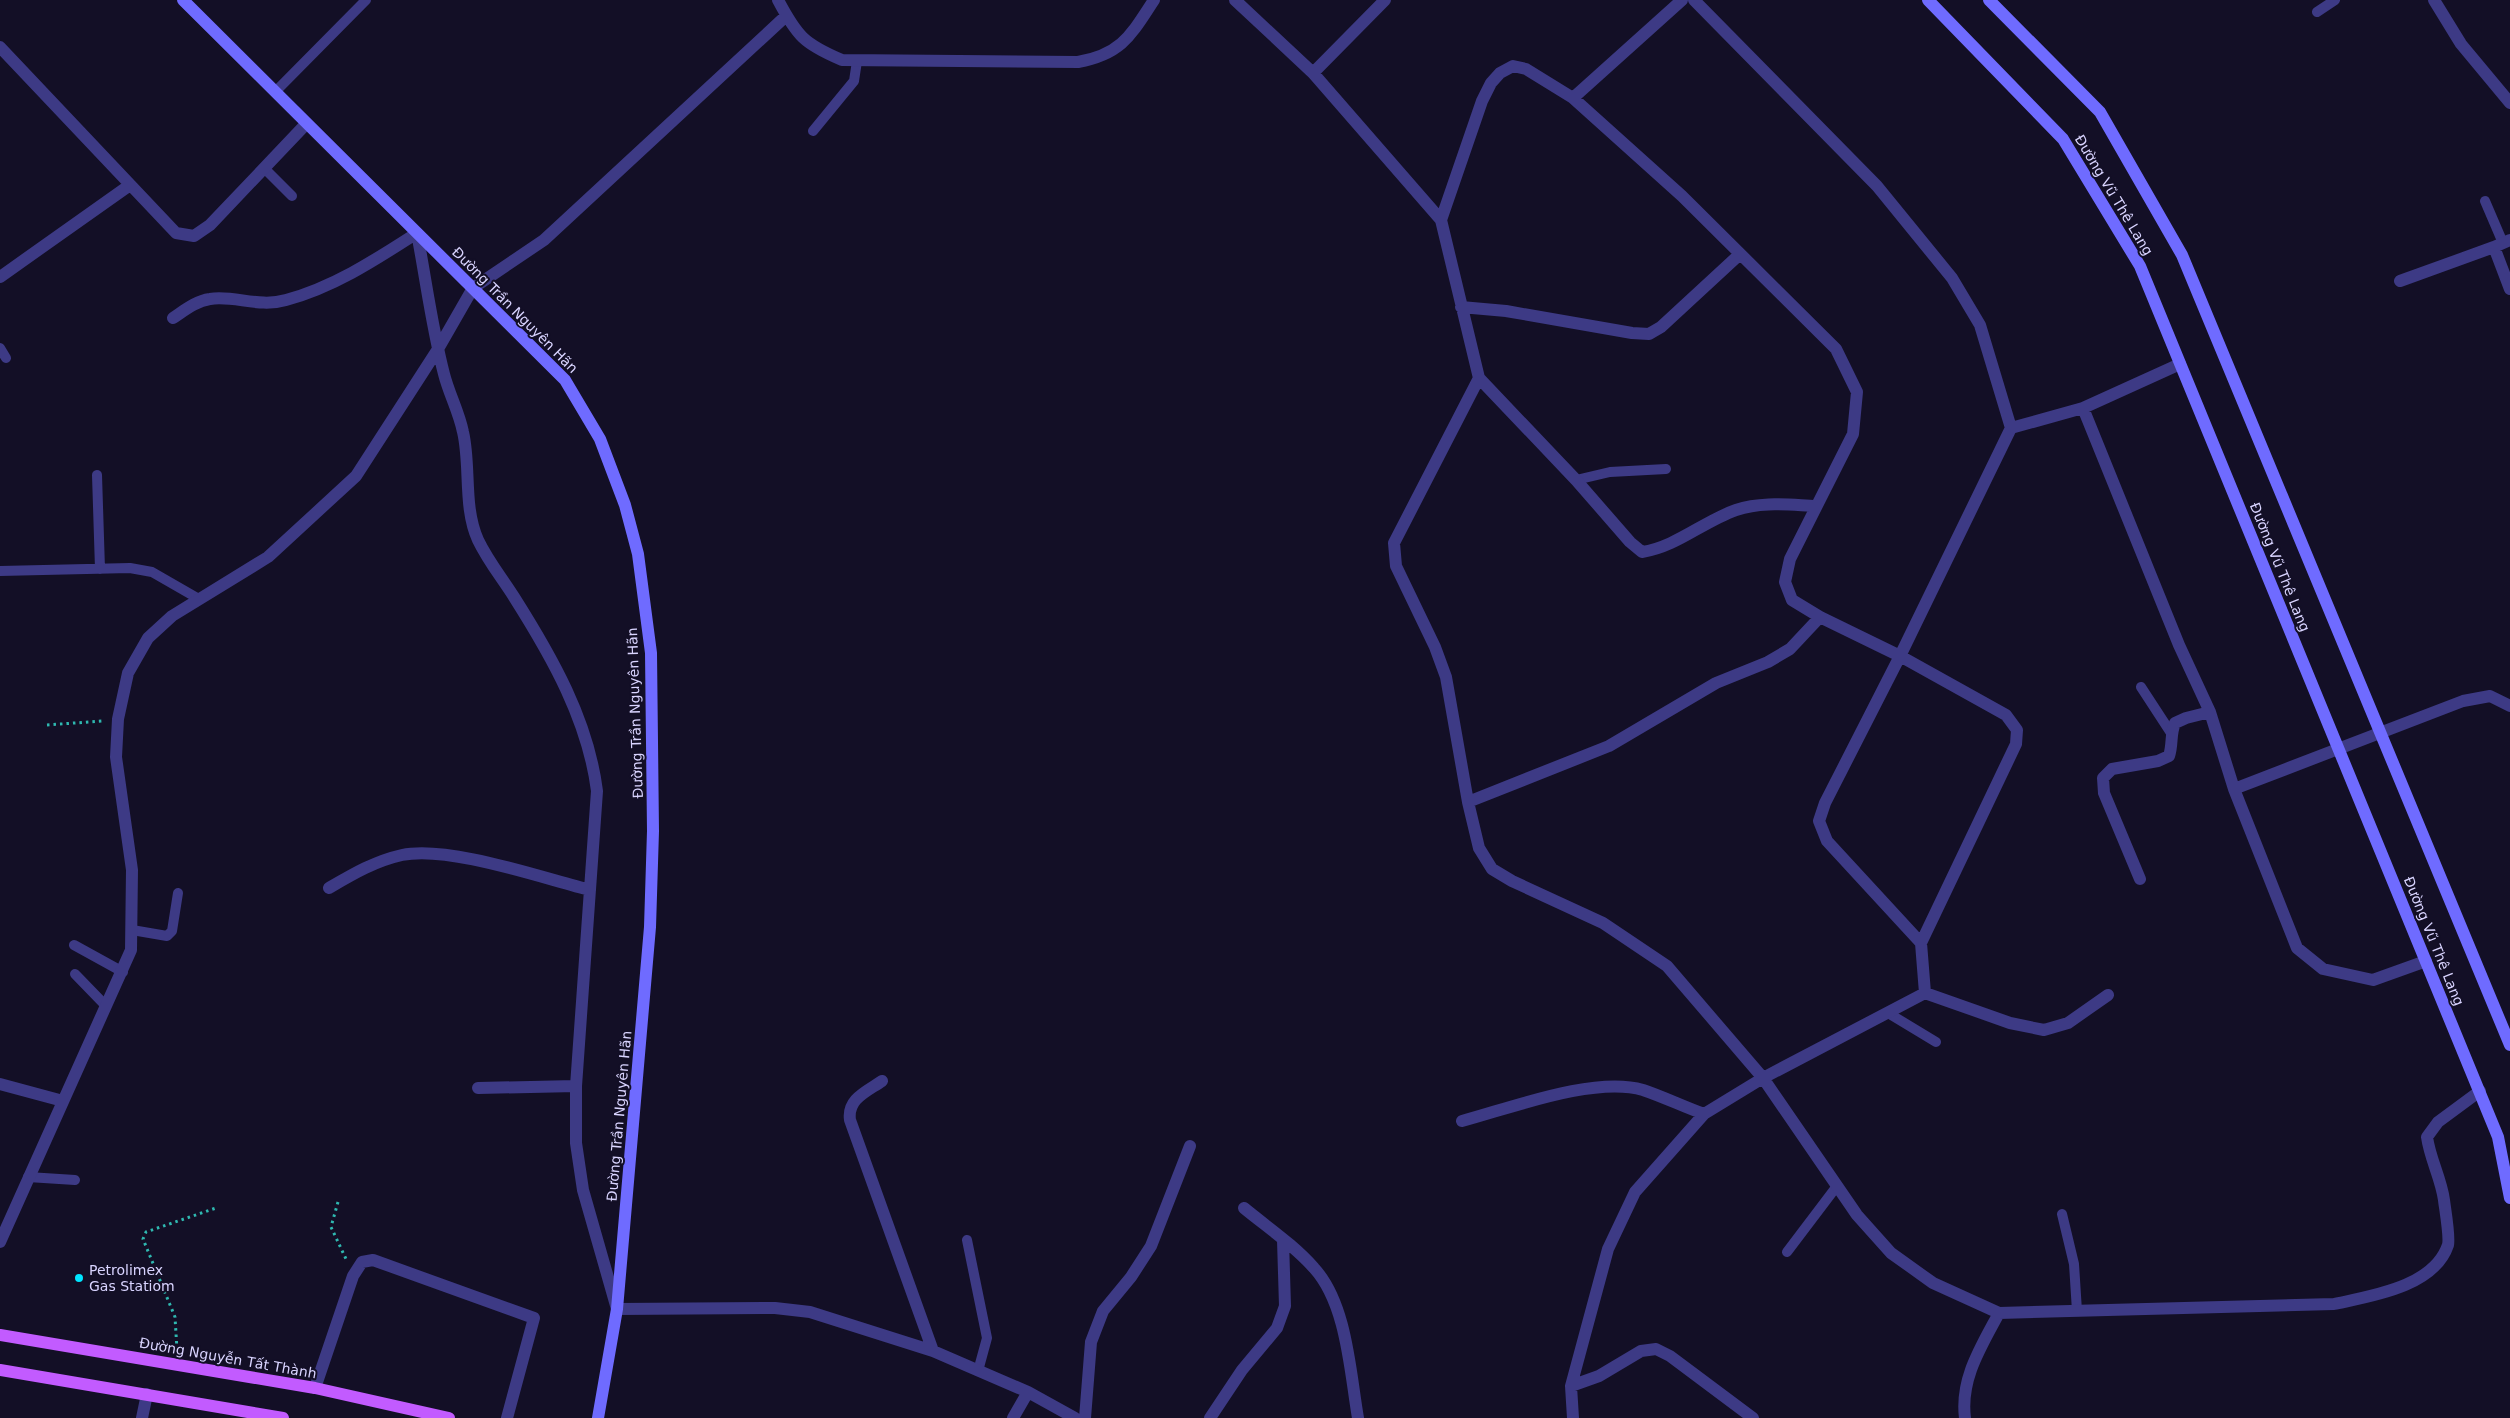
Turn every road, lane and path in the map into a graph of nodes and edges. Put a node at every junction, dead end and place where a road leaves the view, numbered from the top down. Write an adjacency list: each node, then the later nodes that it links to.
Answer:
1 (183, 0): 18 (street, Đường Trần Nguyên Hãn)
2 (366, 0): 18 (lane)
3 (778, 0): 14 (street)
4 (1154, 0): 16 (street)
5 (1235, 0): 17 (street)
6 (1384, 0): 17 (street)
7 (1682, 0): 19 (street)
8 (1694, 0): 43 (street)
9 (1928, 0): 40 (street, Đường Vũ Thê Lang)
10 (1989, 0): 58 (street, Đường Vũ Thê Lang)
11 (2335, 0): 13 (lane)
12 (2434, 0): 20 (street)
13 (2317, 12)
14 (786, 16): 16 (street); 33 (street)
15 (0, 47): 24 (street)
16 (857, 61): 22 (lane)
17 (1313, 73): 27 (street)
18 (275, 92): 21 (street, Đường Trần Nguyên Hãn)
19 (1574, 98): 27 (street); 30 (street)
20 (2510, 103)
21 (306, 124): 23 (street); 28 (street, Đường Trần Nguyên Hãn)
22 (813, 131)
23 (264, 168): 24 (street); 25 (lane)
24 (130, 185): 31 (street)
25 (292, 196)
26 (2485, 201): 29 (lane)
27 (1441, 220): 35 (street)
28 (417, 233): 33 (street, Đường Trần Nguyên Hãn); 36 (street); 38 (street)
29 (2502, 243): 32 (street); 34 (street)
30 (1740, 254): 35 (street); 47 (street)
31 (0, 276)
32 (2400, 281)
33 (474, 288): 38 (street); 102 (street, Đường Trần Nguyên Hãn)
34 (2510, 289)
35 (1461, 307): 41 (street)
36 (173, 318)
37 (0, 348): 39 (lane)
38 (438, 349): 50 (street); 65 (street)
39 (6, 358)
40 (2180, 364): 42 (street); 60 (street, Đường Vũ Thê Lang)
41 (1479, 378): 46 (street); 62 (street)
42 (2083, 408): 43 (street); 55 (street)
43 (2011, 428): 52 (street)
44 (1666, 469): 46 (lane)
45 (97, 475): 48 (lane)
46 (1576, 480): 47 (street)
47 (1816, 506): 51 (street)
48 (100, 568): 49 (lane); 50 (lane)
49 (0, 571)
50 (199, 599): 56 (street)
51 (1820, 617): 52 (street); 62 (street)
52 (1900, 656): 68 (street); 68 (street)
53 (2141, 687): 59 (lane)
54 (2510, 706): 58 (street)
55 (2210, 712): 59 (street); 61 (street)
56 (118, 719): 57 (path); 67 (street)
57 (47, 725)
58 (2380, 732): 60 (street); 78 (street, Đường Vũ Thê Lang)
59 (2171, 733): 63 (street)
60 (2339, 749): 61 (street); 70 (street, Đường Vũ Thê Lang)
61 (2234, 790): 70 (street)
62 (1468, 802): 79 (street)
63 (2140, 879)
64 (329, 888): 65 (street)
65 (590, 890): 82 (street)
66 (178, 892): 67 (lane)
67 (132, 930): 71 (street)
68 (1921, 943): 73 (street)
69 (74, 945): 71 (lane)
70 (2426, 961): 84 (street, Đường Vũ Thê Lang)
71 (123, 972): 75 (street)
72 (75, 974): 75 (lane)
73 (1925, 994): 74 (street); 76 (street)
74 (2108, 995)
75 (106, 1006): 85 (street)
76 (1888, 1013): 77 (lane); 79 (street)
77 (1936, 1042)
78 (2510, 1044)
79 (1763, 1078): 86 (street); 91 (street)
80 (882, 1081): 106 (street)
81 (0, 1084): 85 (street)
82 (576, 1086): 83 (street); 102 (street)
83 (478, 1088)
84 (2480, 1091): 92 (street, Đường Vũ Thê Lang); 103 (street)
85 (63, 1101): 89 (street)
86 (1704, 1114): 87 (street); 110 (street)
87 (1462, 1121)
88 (1190, 1146): 121 (street)
89 (28, 1177): 90 (lane); 99 (street)
90 (75, 1180)
91 (1838, 1186): 100 (lane); 104 (street)
92 (2510, 1198)
93 (338, 1202): 101 (path)
94 (216, 1208): 107 (path)
95 (1244, 1208): 98 (street)
96 (2062, 1214): 103 (lane)
97 (967, 1240): 109 (lane)
98 (1284, 1240): 122 (street); 123 (street)
99 (0, 1242)
100 (1787, 1252)
101 (353, 1276): 111 (street); 117 (street)
102 (617, 1309): 106 (street); 118 (street, Đường Trần Nguyên Hãn)
103 (2077, 1310): 104 (street)
104 (1999, 1313): 126 (street)
105 (0, 1335): 107 (main road, Đường Nguyễn Tất Thành)
106 (933, 1351): 109 (street)
107 (177, 1363): 111 (main road, Đường Nguyễn Tất Thành)
108 (0, 1370): 113 (main road)
109 (978, 1371): 112 (street)
110 (1570, 1386): 124 (street); 125 (street)
111 (315, 1388): 116 (main road, Đường Nguyễn Tất Thành)
112 (1028, 1392): 119 (street); 120 (street)
113 (147, 1394): 114 (street); 115 (main road)
114 (142, 1418)
115 (283, 1418)
116 (449, 1418)
117 (507, 1418)
118 (598, 1418)
119 (1013, 1418)
120 (1075, 1418)
121 (1085, 1418)
122 (1210, 1418)
123 (1358, 1418)
124 (1573, 1418)
125 (1753, 1418)
126 (1965, 1418)

